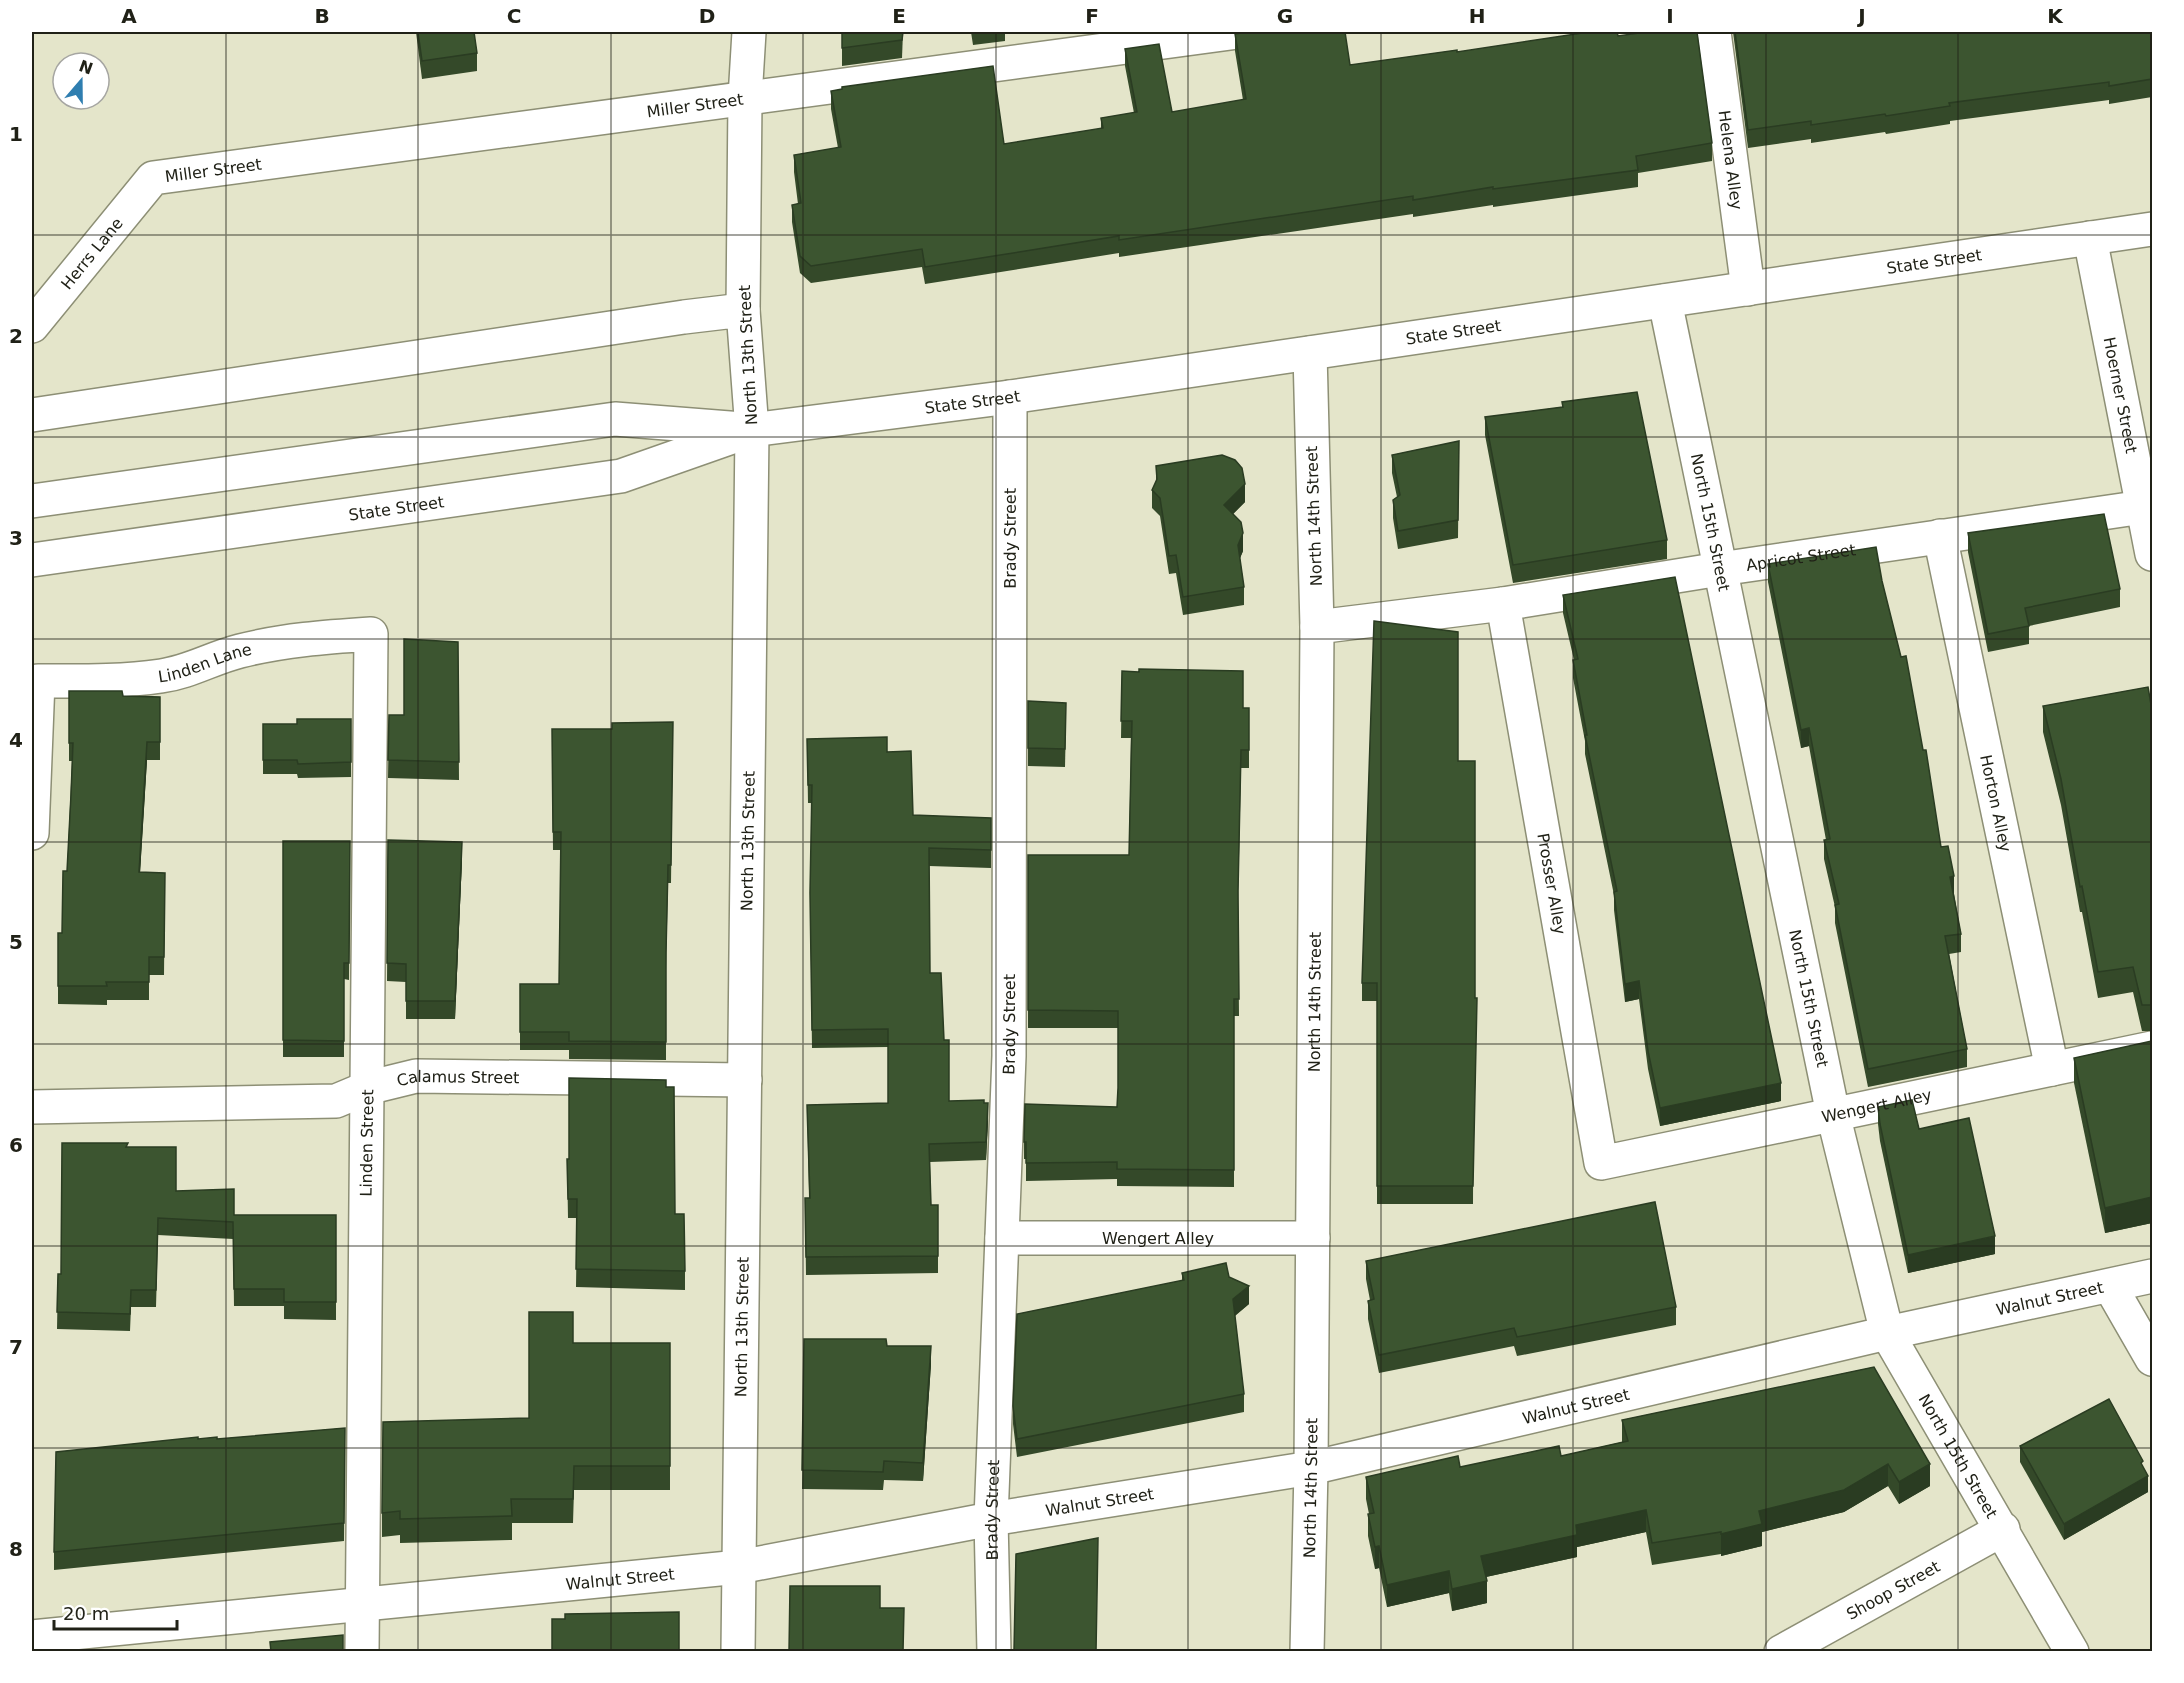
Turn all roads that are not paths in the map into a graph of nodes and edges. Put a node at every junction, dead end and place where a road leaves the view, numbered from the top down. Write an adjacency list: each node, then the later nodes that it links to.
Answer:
1 (748, 32): 4 (street, North 13th Street)
2 (1238, 32): 4 (street, Miller Street)
3 (1714, 32): 8 (street, Helena Alley)
4 (745, 98): 5 (street, Miller Street); 10 (street, North 13th Street)
5 (153, 178): 11 (street, Herrs Lane)
6 (2152, 229): 7 (street, State Street)
7 (2090, 238): 8 (street, State Street); 17 (street, Hoerner Street)
8 (1748, 289): 9 (street, State Street)
9 (1665, 301): 12 (street, State Street); 21 (street, North 15th Street)
10 (744, 310): 14 (street); 15 (street, North 13th Street)
11 (32, 326)
12 (1310, 353): 13 (street, State Street); 23 (street, North 14th Street)
13 (1010, 397): 15 (street, State Street); 33 (street, Brady Street)
14 (32, 415)
15 (752, 430): 16 (street, State Street); 20 (street, State Street); 28 (street, North 13th Street)
16 (32, 501)
17 (2143, 507): 18 (street, Apricot Street); 19 (street, Hoerner Street)
18 (1940, 536): 21 (street, Apricot Street); 27 (street, Horton Alley)
19 (2152, 554)
20 (32, 560)
21 (1720, 569): 22 (street, Apricot Street); 31 (street, North 15th Street)
22 (1503, 604): 23 (street, Apricot Street); 32 (street, Prosser Alley)
23 (1317, 627): 34 (street, North 14th Street)
24 (371, 634): 25 (street, Linden Lane); 29 (street, Linden Street)
25 (32, 833)
26 (2152, 1048): 27 (street, Wengert Alley)
27 (2052, 1070): 31 (street, Wengert Alley)
28 (745, 1080): 29 (street, Calamus Street); 42 (street, North 13th Street)
29 (367, 1088): 30 (street, Calamus Street); 43 (street, Linden Street)
30 (32, 1107)
31 (1833, 1114): 32 (street, Wengert Alley); 37 (street, North 15th Street)
32 (1601, 1163)
33 (1002, 1238): 34 (street, Wengert Alley); 40 (street, Brady Street)
34 (1313, 1238): 39 (street, North 14th Street)
35 (2152, 1276): 36 (street, Walnut Street)
36 (2110, 1286): 37 (street, Walnut Street); 38 (street)
37 (1887, 1333): 39 (street, Walnut Street); 41 (street, North 15th Street)
38 (2152, 1359)
39 (1311, 1468): 40 (street, Walnut Street); 48 (street, North 14th Street)
40 (991, 1519): 42 (street, Walnut Street); 47 (street, Brady Street)
41 (2003, 1529): 49 (street, Shoop Street); 50 (street, North 15th Street)
42 (739, 1567): 43 (street, Walnut Street); 46 (street, North 13th Street)
43 (362, 1605): 44 (street, Walnut Street); 45 (street, Linden Street)
44 (32, 1637)
45 (362, 1652)
46 (738, 1652)
47 (994, 1652)
48 (1307, 1652)
49 (1781, 1652)
50 (2072, 1652)

